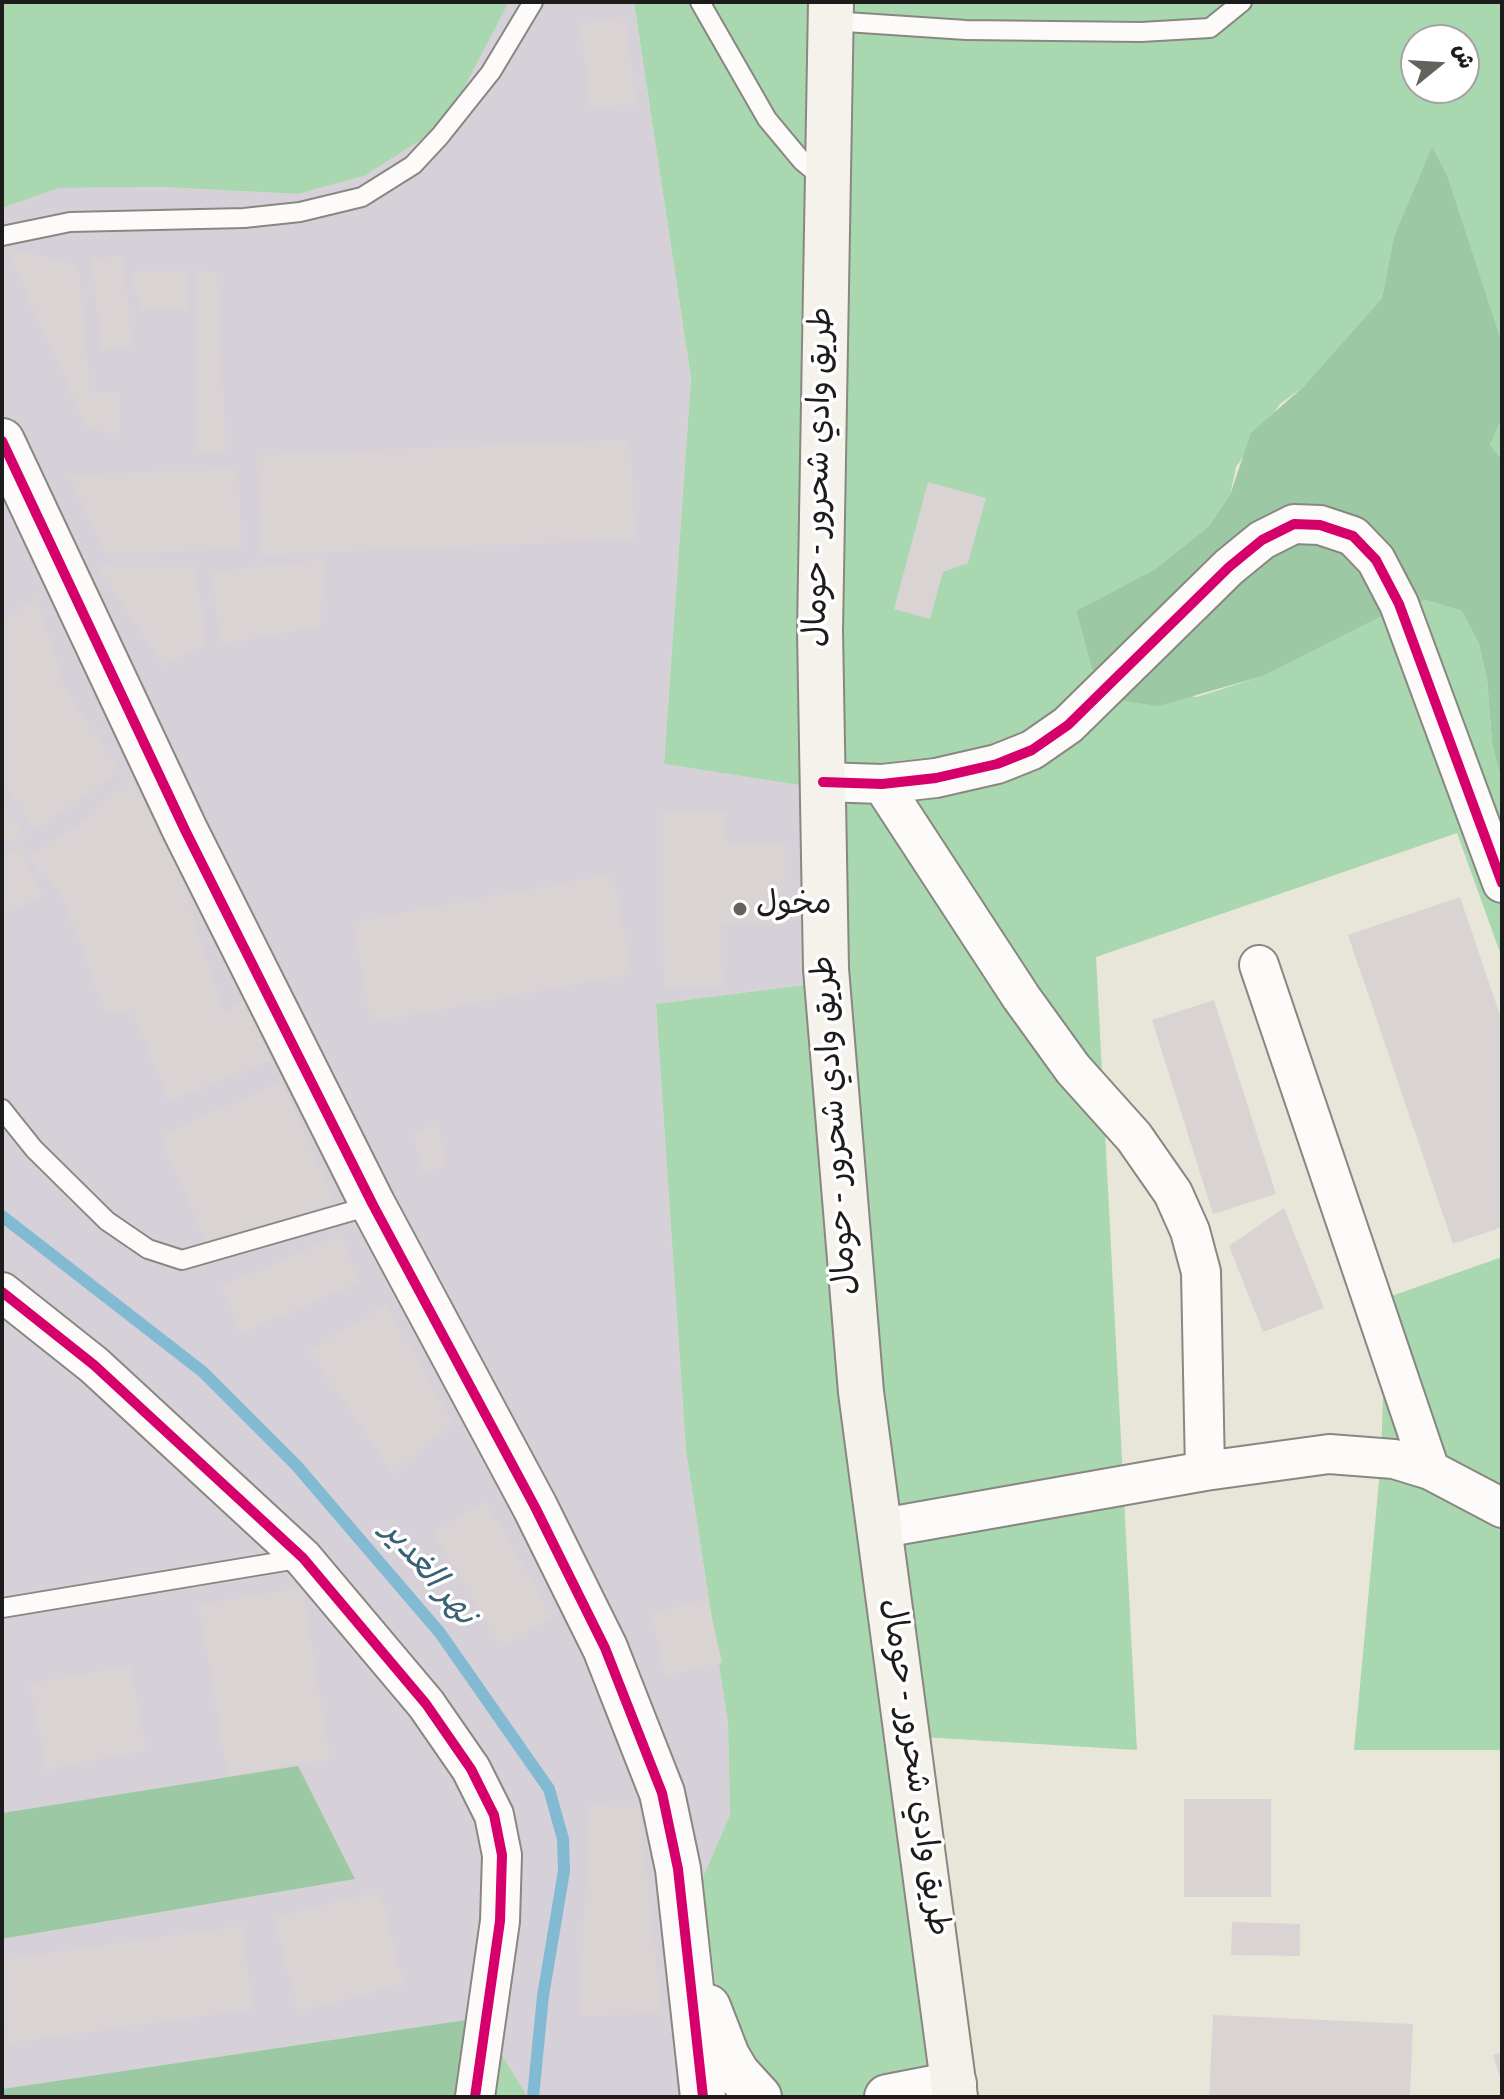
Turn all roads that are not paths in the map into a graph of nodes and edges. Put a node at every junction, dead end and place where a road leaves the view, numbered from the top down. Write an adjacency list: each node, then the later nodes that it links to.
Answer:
1 (533, 2): 6 (lane)
2 (700, 2): 5 (lane)
3 (1242, 2): 4 (lane)
4 (830, 11): 5 (main road, طريق وادي شحرور - حومال)
5 (827, 182): 8 (main road, طريق وادي شحرور - حومال)
6 (2, 236)
7 (2, 441): 13 (street)
8 (823, 782): 9 (street); 18 (main road, طريق وادي شحرور - حومال)
9 (882, 784): 10 (street); 16 (street)
10 (1502, 883)
11 (1259, 965): 15 (street)
12 (2, 1109): 13 (lane)
13 (373, 1205): 21 (street)
14 (2, 1292): 19 (street)
15 (1430, 1470): 16 (street); 17 (street)
16 (1205, 1471): 18 (street)
17 (1502, 1508)
18 (877, 1529): 22 (main road, طريق وادي شحرور - حومال)
19 (303, 1558): 20 (lane); 23 (street)
20 (2, 1608)
21 (691, 1964): 24 (street); 25 (street)
22 (955, 2090): 26 (street)
23 (475, 2097)
24 (703, 2097)
25 (759, 2097)
26 (887, 2097)

